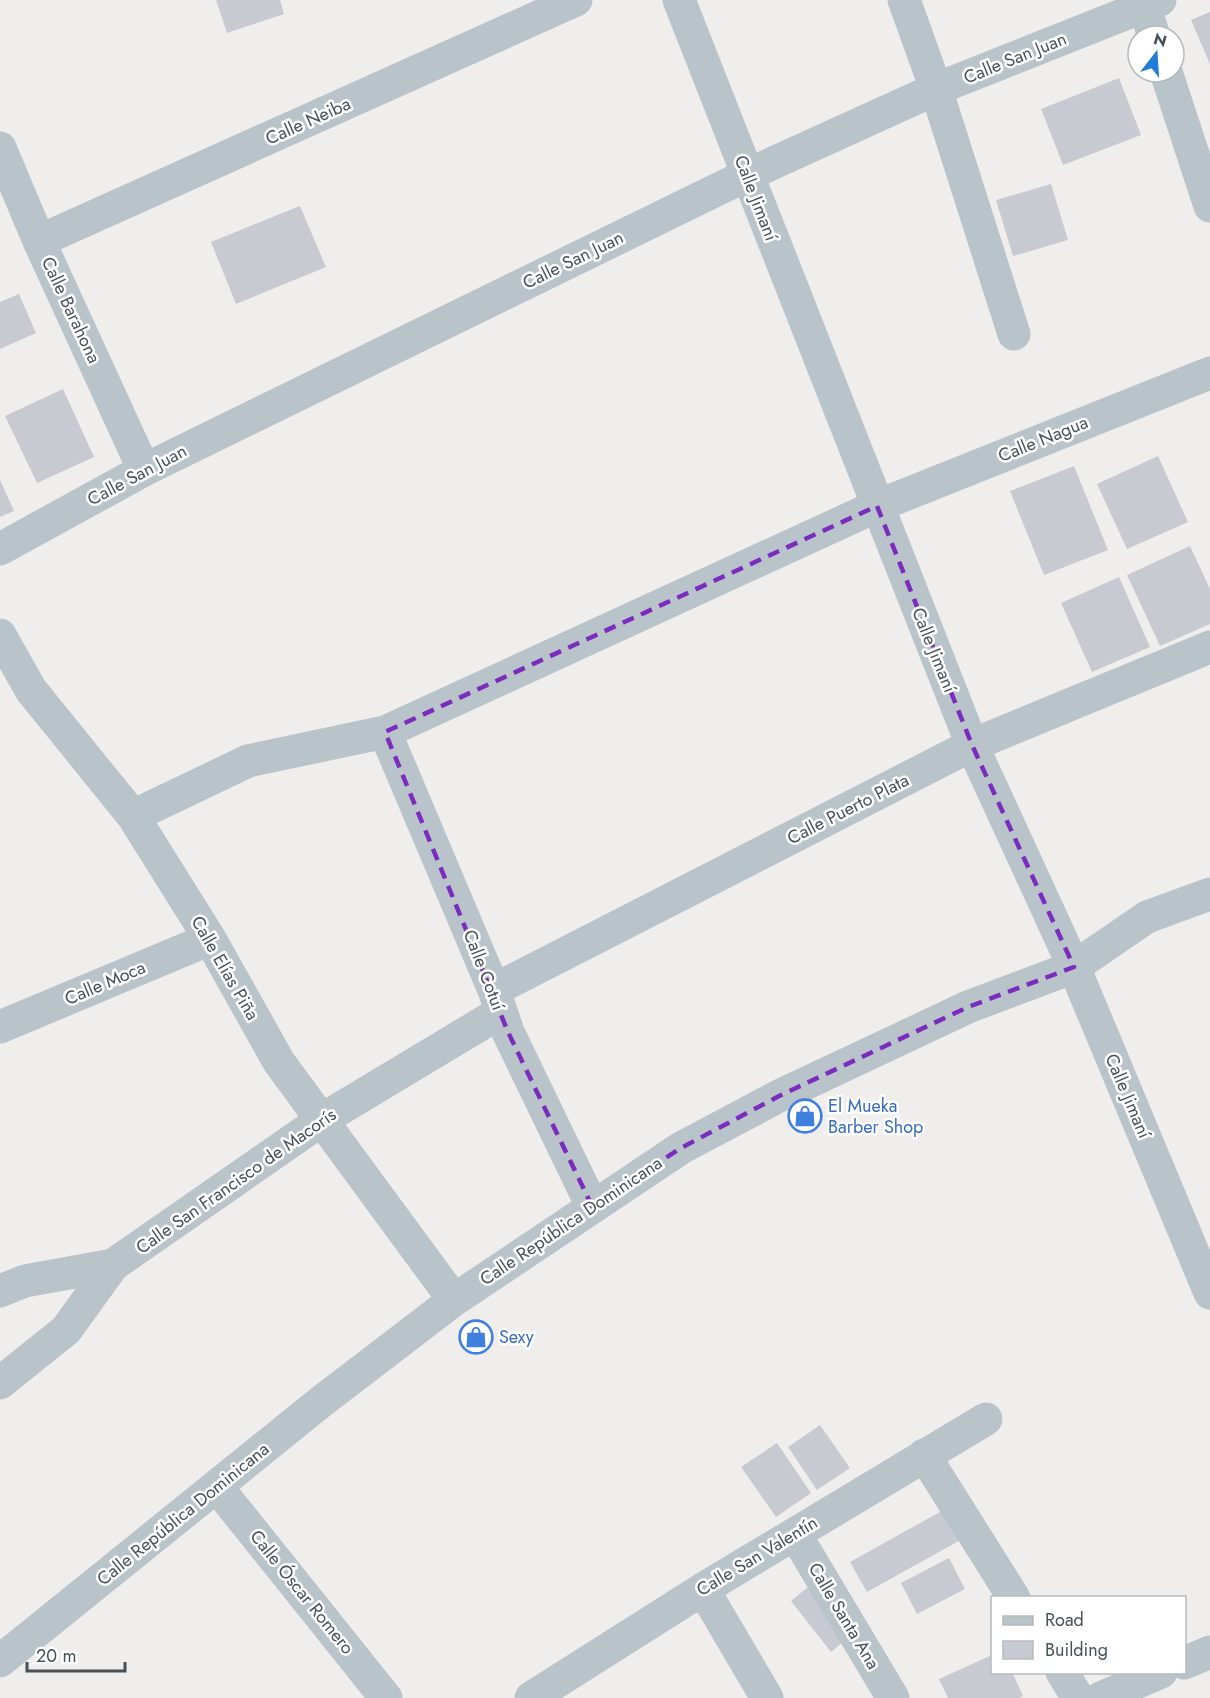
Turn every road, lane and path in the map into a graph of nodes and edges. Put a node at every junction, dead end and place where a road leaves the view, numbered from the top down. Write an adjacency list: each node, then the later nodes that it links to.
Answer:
1 (576, 0): 10 (street, Calle Neiba)
2 (679, 0): 8 (street, Calle Jimaní)
3 (904, 0): 6 (street)
4 (1150, 10): 6 (street, Calle San Juan)
5 (1170, 84): 9 (street)
6 (936, 89): 8 (street, Calle San Juan); 11 (street)
7 (0, 148): 10 (street, Calle Barahona)
8 (747, 175): 13 (street, Calle San Juan); 14 (street, Calle Jimaní)
9 (1210, 206)
10 (39, 241): 13 (street, Calle Barahona)
11 (1014, 334)
12 (1210, 373): 14 (street, Calle Nagua)
13 (144, 470): 15 (street, Calle San Juan)
14 (877, 506): 18 (street, Calle Nagua); 19 (street, Calle Jimaní)
15 (0, 549)
16 (0, 634): 20 (street, Calle Elías Piña)
17 (1210, 647): 19 (street, Calle Puerto Plata)
18 (385, 732): 20 (street, Calle Nagua); 24 (street, Calle Cotuí)
19 (972, 745): 23 (street, Calle Jimaní); 24 (street, Calle Puerto Plata)
20 (133, 816): 22 (street, Calle Elías Piña)
21 (1210, 894): 23 (street, Calle República Dominicana)
22 (210, 939): 25 (street, Calle Moca); 26 (street, Calle Elías Piña)
23 (1074, 967): 27 (street, Calle República Dominicana); 30 (street, Calle Jimaní)
24 (497, 1001): 26 (street, Calle San Francisco de Macorís); 27 (street, Calle Cotuí)
25 (0, 1027)
26 (323, 1119): 28 (street, Calle San Francisco de Macorís); 31 (street, Calle Elías Piña)
27 (592, 1206): 31 (street, Calle República Dominicana)
28 (113, 1265): 29 (street); 32 (street, Calle San Francisco de Macorís)
29 (0, 1292)
30 (1210, 1293)
31 (454, 1300): 35 (street, Calle República Dominicana)
32 (0, 1383)
33 (986, 1419): 34 (street, Calle San Valentín)
34 (924, 1455): 36 (street, Calle San Valentín); 38 (street)
35 (217, 1487): 40 (street, Calle República Dominicana); 44 (street, Calle Óscar Romero)
36 (795, 1534): 37 (street, Calle San Valentín); 47 (street, Calle Santa Ana)
37 (703, 1589): 45 (street, Calle San Valentín); 46 (street)
38 (1013, 1596)
39 (1210, 1652): 41 (street)
40 (0, 1661)
41 (1186, 1663)
42 (1063, 1674): 48 (street)
43 (1156, 1674): 49 (street)
44 (386, 1698)
45 (531, 1698)
46 (767, 1698)
47 (893, 1698)
48 (1078, 1698)
49 (1101, 1698)

